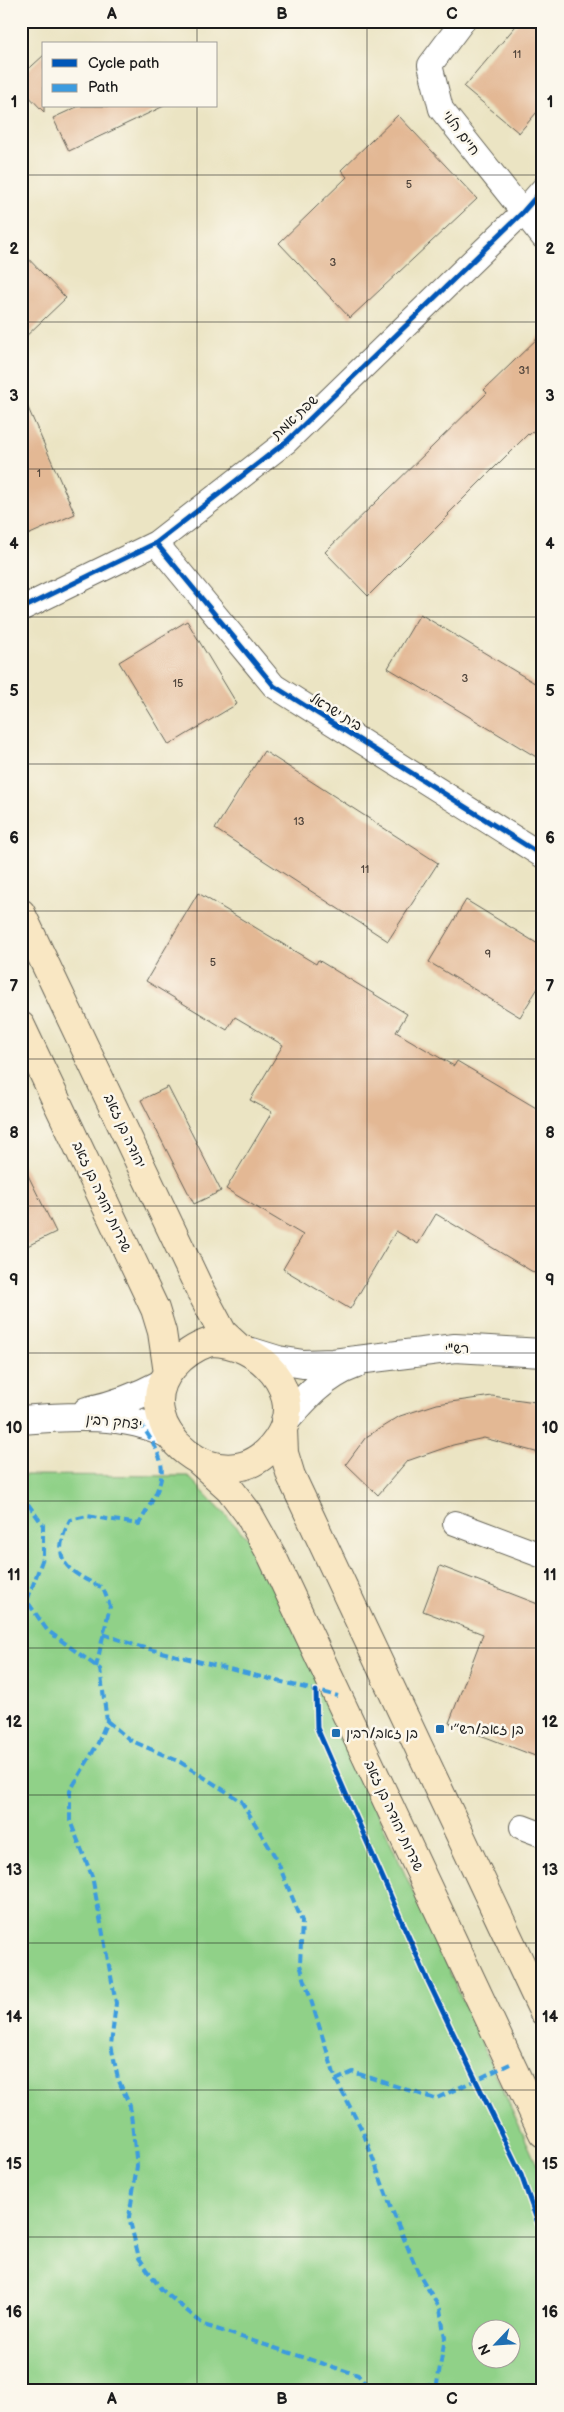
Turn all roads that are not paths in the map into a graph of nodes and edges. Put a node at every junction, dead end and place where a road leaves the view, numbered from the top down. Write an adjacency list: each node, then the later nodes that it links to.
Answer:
1 (463, 21): 3 (street, חיים הלוי)
2 (543, 189): 3 (street, שפת אמת)
3 (522, 213): 4 (street); 5 (street, שפת אמת)
4 (543, 237)
5 (156, 543): 6 (street, שפת אמת); 7 (street, בית ישראל)
6 (21, 609)
7 (543, 856)
8 (21, 913): 10 (main road, יהודה בן זאב)
9 (21, 1026): 13 (main road, שדרות יהודה בן זאב)
10 (244, 1348): 12 (street, רש"י); 13 (main road); 16 (main road)
11 (543, 1353): 12 (street, רש"י)
12 (372, 1359): 16 (street, רש"י)
13 (164, 1378): 14 (street, יצחק רבין); 17 (main road)
14 (56, 1417): 15 (street, יצחק רבין); 17 (street, יצחק רבין)
15 (21, 1420)
16 (284, 1425): 18 (main road); 21 (main road)
17 (170, 1435): 18 (main road)
18 (198, 1460): 22 (main road, שדרות יהודה בן זאב)
19 (455, 1523): 20 (street)
20 (543, 1556)
21 (543, 2011)
22 (543, 2133)

